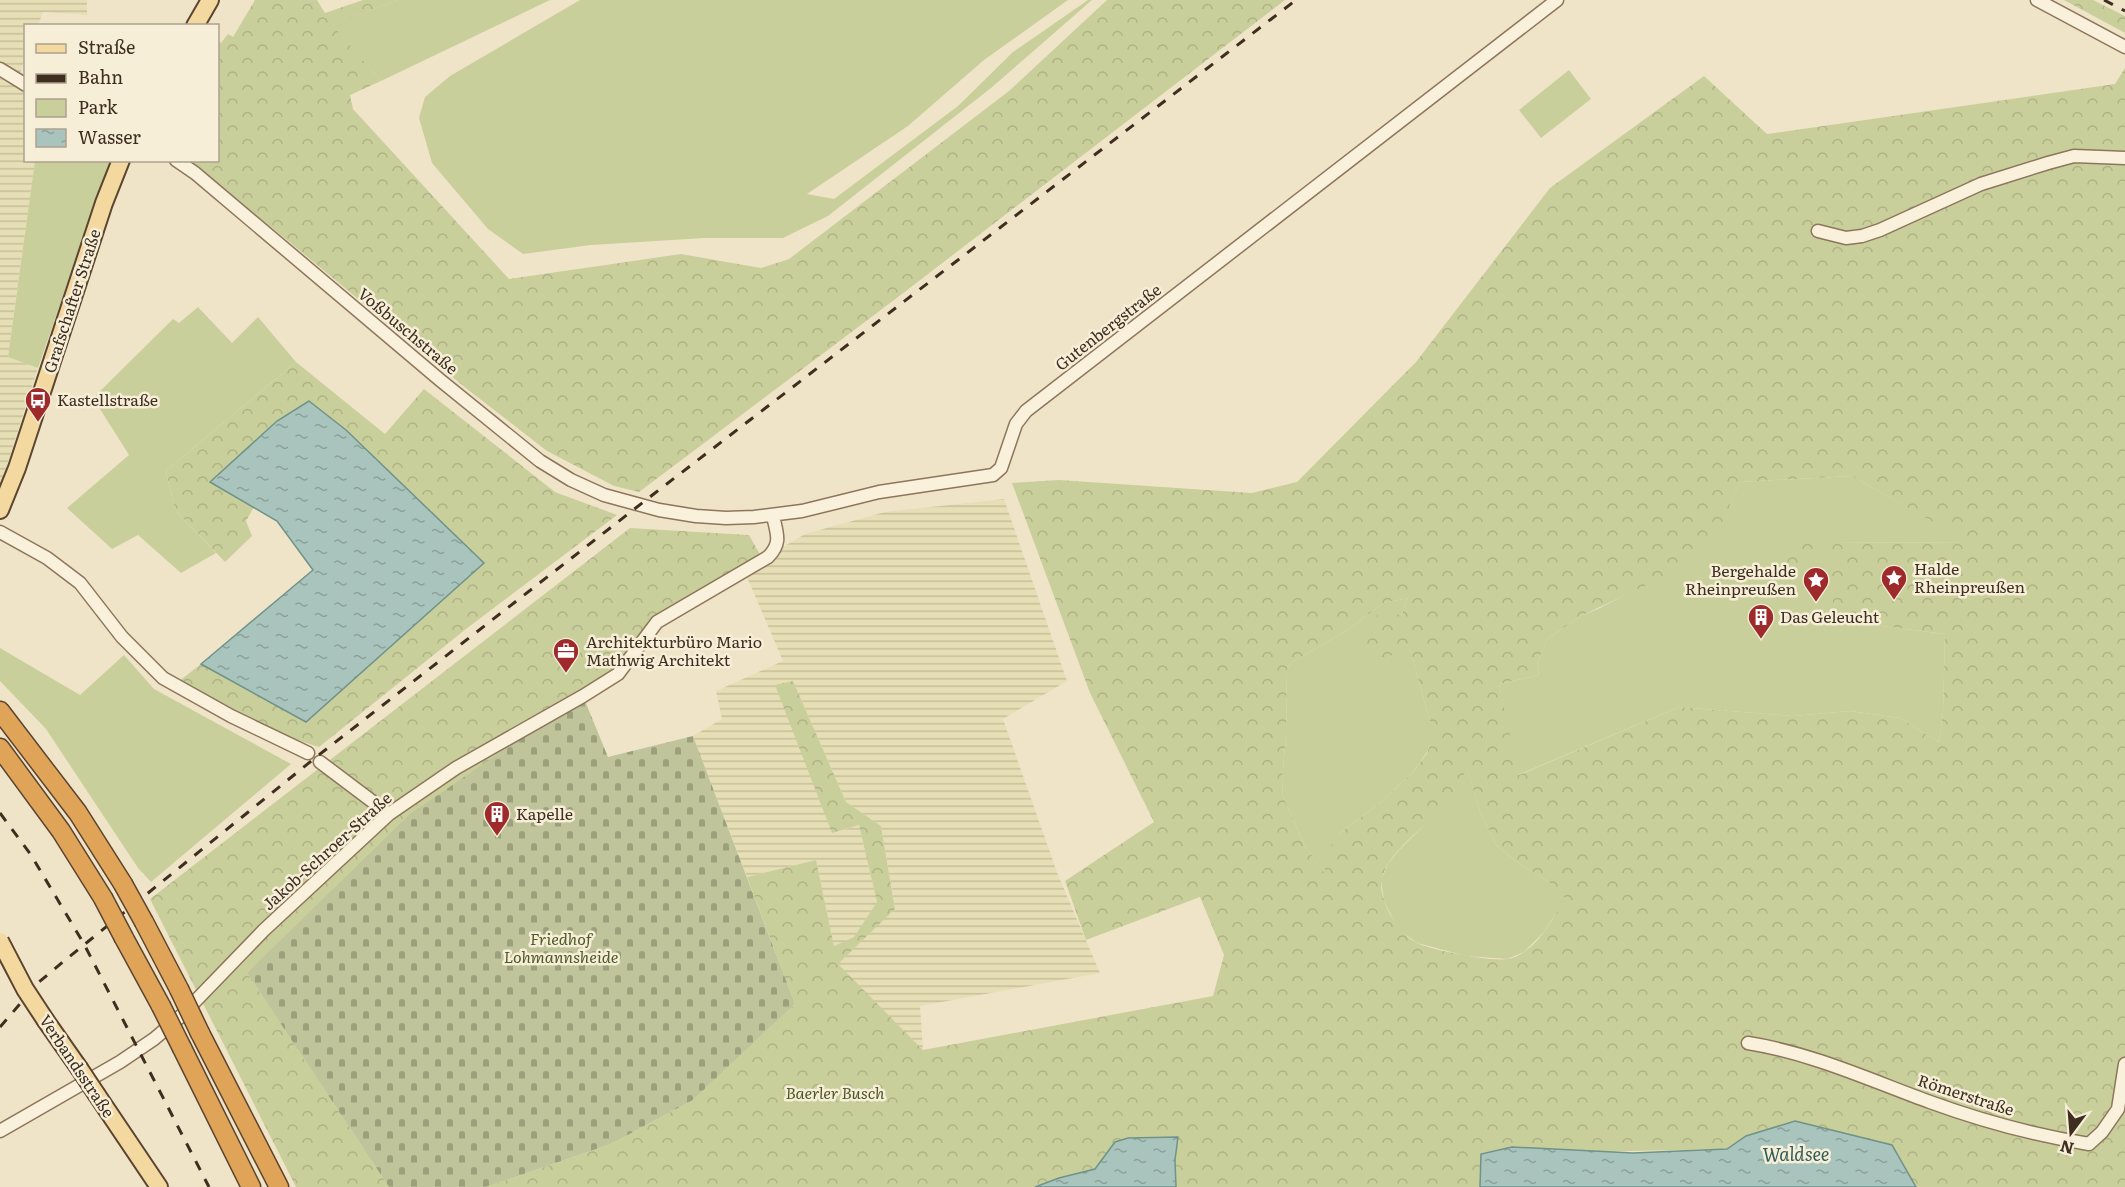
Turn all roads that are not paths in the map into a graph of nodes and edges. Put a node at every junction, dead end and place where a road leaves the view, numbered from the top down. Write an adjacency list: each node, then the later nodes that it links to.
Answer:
1 (210, 0): 4 (main road)
2 (1557, 0): 14 (street, Gutenbergstraße)
3 (2037, 0): 5 (street)
4 (196, 24)
5 (2125, 47)
6 (0, 69): 7 (street)
7 (24, 83)
8 (2125, 158): 11 (street)
9 (120, 162): 13 (main road, Grafschafter Straße)
10 (179, 162): 12 (street, Voßbuschstraße)
11 (1818, 231)
12 (633, 503): 14 (street, Gutenbergstraße)
13 (0, 510)
14 (773, 516): 20 (street, Jakob-Schroer-Straße)
15 (0, 532): 18 (street)
16 (0, 711): 27 (highway, bridge)
17 (0, 748): 26 (highway, bridge)
18 (308, 753)
19 (320, 762): 20 (street)
20 (389, 814): 24 (street, Jakob-Schroer-Straße)
21 (0, 941): 25 (main road, Verbandsstraße, bridge)
22 (1748, 1043): 23 (street, Römerstraße)
23 (2125, 1064)
24 (0, 1131)
25 (159, 1187)
26 (251, 1187)
27 (279, 1187)

